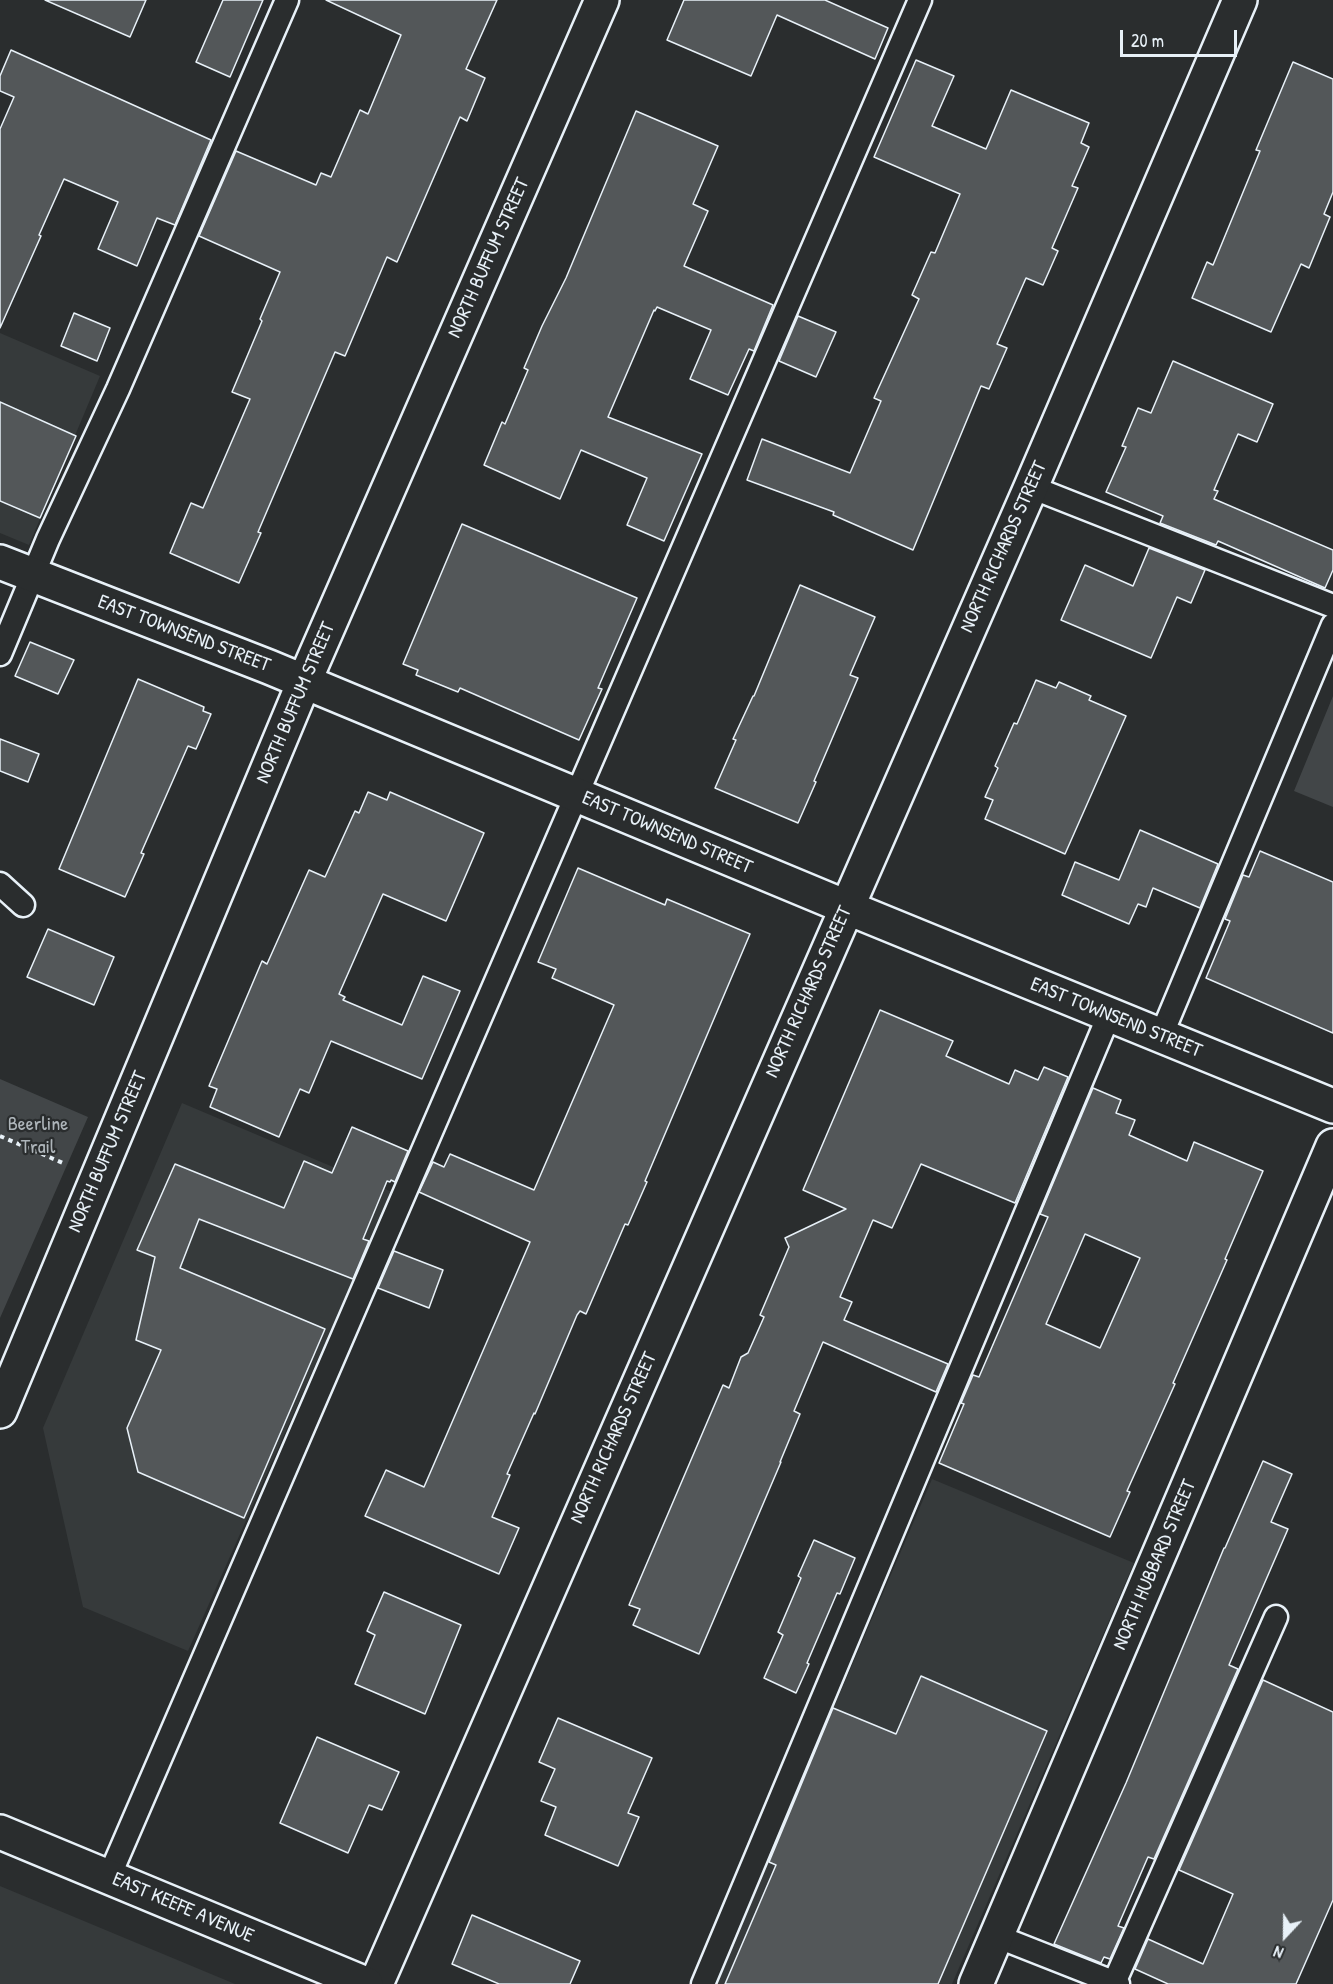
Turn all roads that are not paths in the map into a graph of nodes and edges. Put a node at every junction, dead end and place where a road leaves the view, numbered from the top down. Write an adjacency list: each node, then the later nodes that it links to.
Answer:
1 (286, 0): 7 (lane)
2 (602, 0): 11 (street, NORTH BUFFUM STREET)
3 (920, 0): 12 (lane)
4 (1240, 0): 5 (street, NORTH RICHARDS STREET)
5 (1031, 487): 8 (lane); 15 (street, NORTH RICHARDS STREET)
6 (0, 562): 7 (street, EAST TOWNSEND STREET)
7 (33, 576): 10 (lane); 11 (street, EAST TOWNSEND STREET)
8 (1333, 606)
9 (1333, 625): 17 (lane)
10 (0, 654)
11 (304, 682): 12 (street, EAST TOWNSEND STREET); 20 (street, NORTH BUFFUM STREET)
12 (577, 795): 15 (street, EAST TOWNSEND STREET); 23 (lane)
13 (0, 884): 14 (lane)
14 (23, 905)
15 (846, 908): 16 (street, EAST TOWNSEND STREET); 27 (street, NORTH RICHARDS STREET)
16 (1109, 1015): 17 (street, EAST TOWNSEND STREET); 28 (lane)
17 (1161, 1036): 18 (street, EAST TOWNSEND STREET)
18 (1333, 1106)
19 (1333, 1146): 24 (street, NORTH HUBBARD STREET)
20 (0, 1411)
21 (1276, 1617): 25 (lane)
22 (0, 1832): 23 (street, EAST KEEFE AVENUE)
23 (110, 1877): 26 (street, EAST KEEFE AVENUE)
24 (996, 1936): 25 (lane); 29 (street, NORTH HUBBARD STREET)
25 (1116, 1983)
26 (366, 1984)
27 (376, 1984)
28 (703, 1984)
29 (976, 1984)

